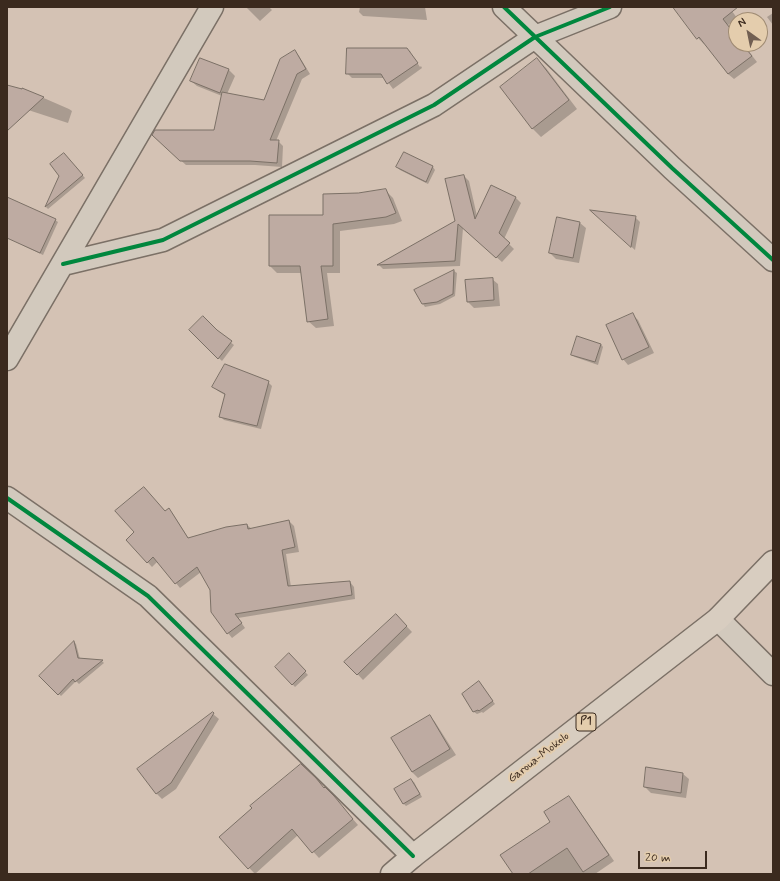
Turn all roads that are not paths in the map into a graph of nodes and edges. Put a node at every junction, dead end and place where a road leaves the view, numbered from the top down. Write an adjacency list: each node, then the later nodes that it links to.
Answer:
1 (212, 7): 6 (street)
2 (504, 7): 4 (street)
3 (610, 7): 4 (street)
4 (535, 37): 5 (street); 6 (street)
5 (773, 260)
6 (62, 264): 7 (street)
7 (7, 359)
8 (7, 498): 12 (street)
9 (773, 562): 10 (main road, Garoua-Mokolo / P1)
10 (718, 619): 11 (street); 12 (main road, Garoua-Mokolo / P1)
11 (773, 674)
12 (413, 856): 13 (main road, Garoua-Mokolo / P1)
13 (392, 874)

